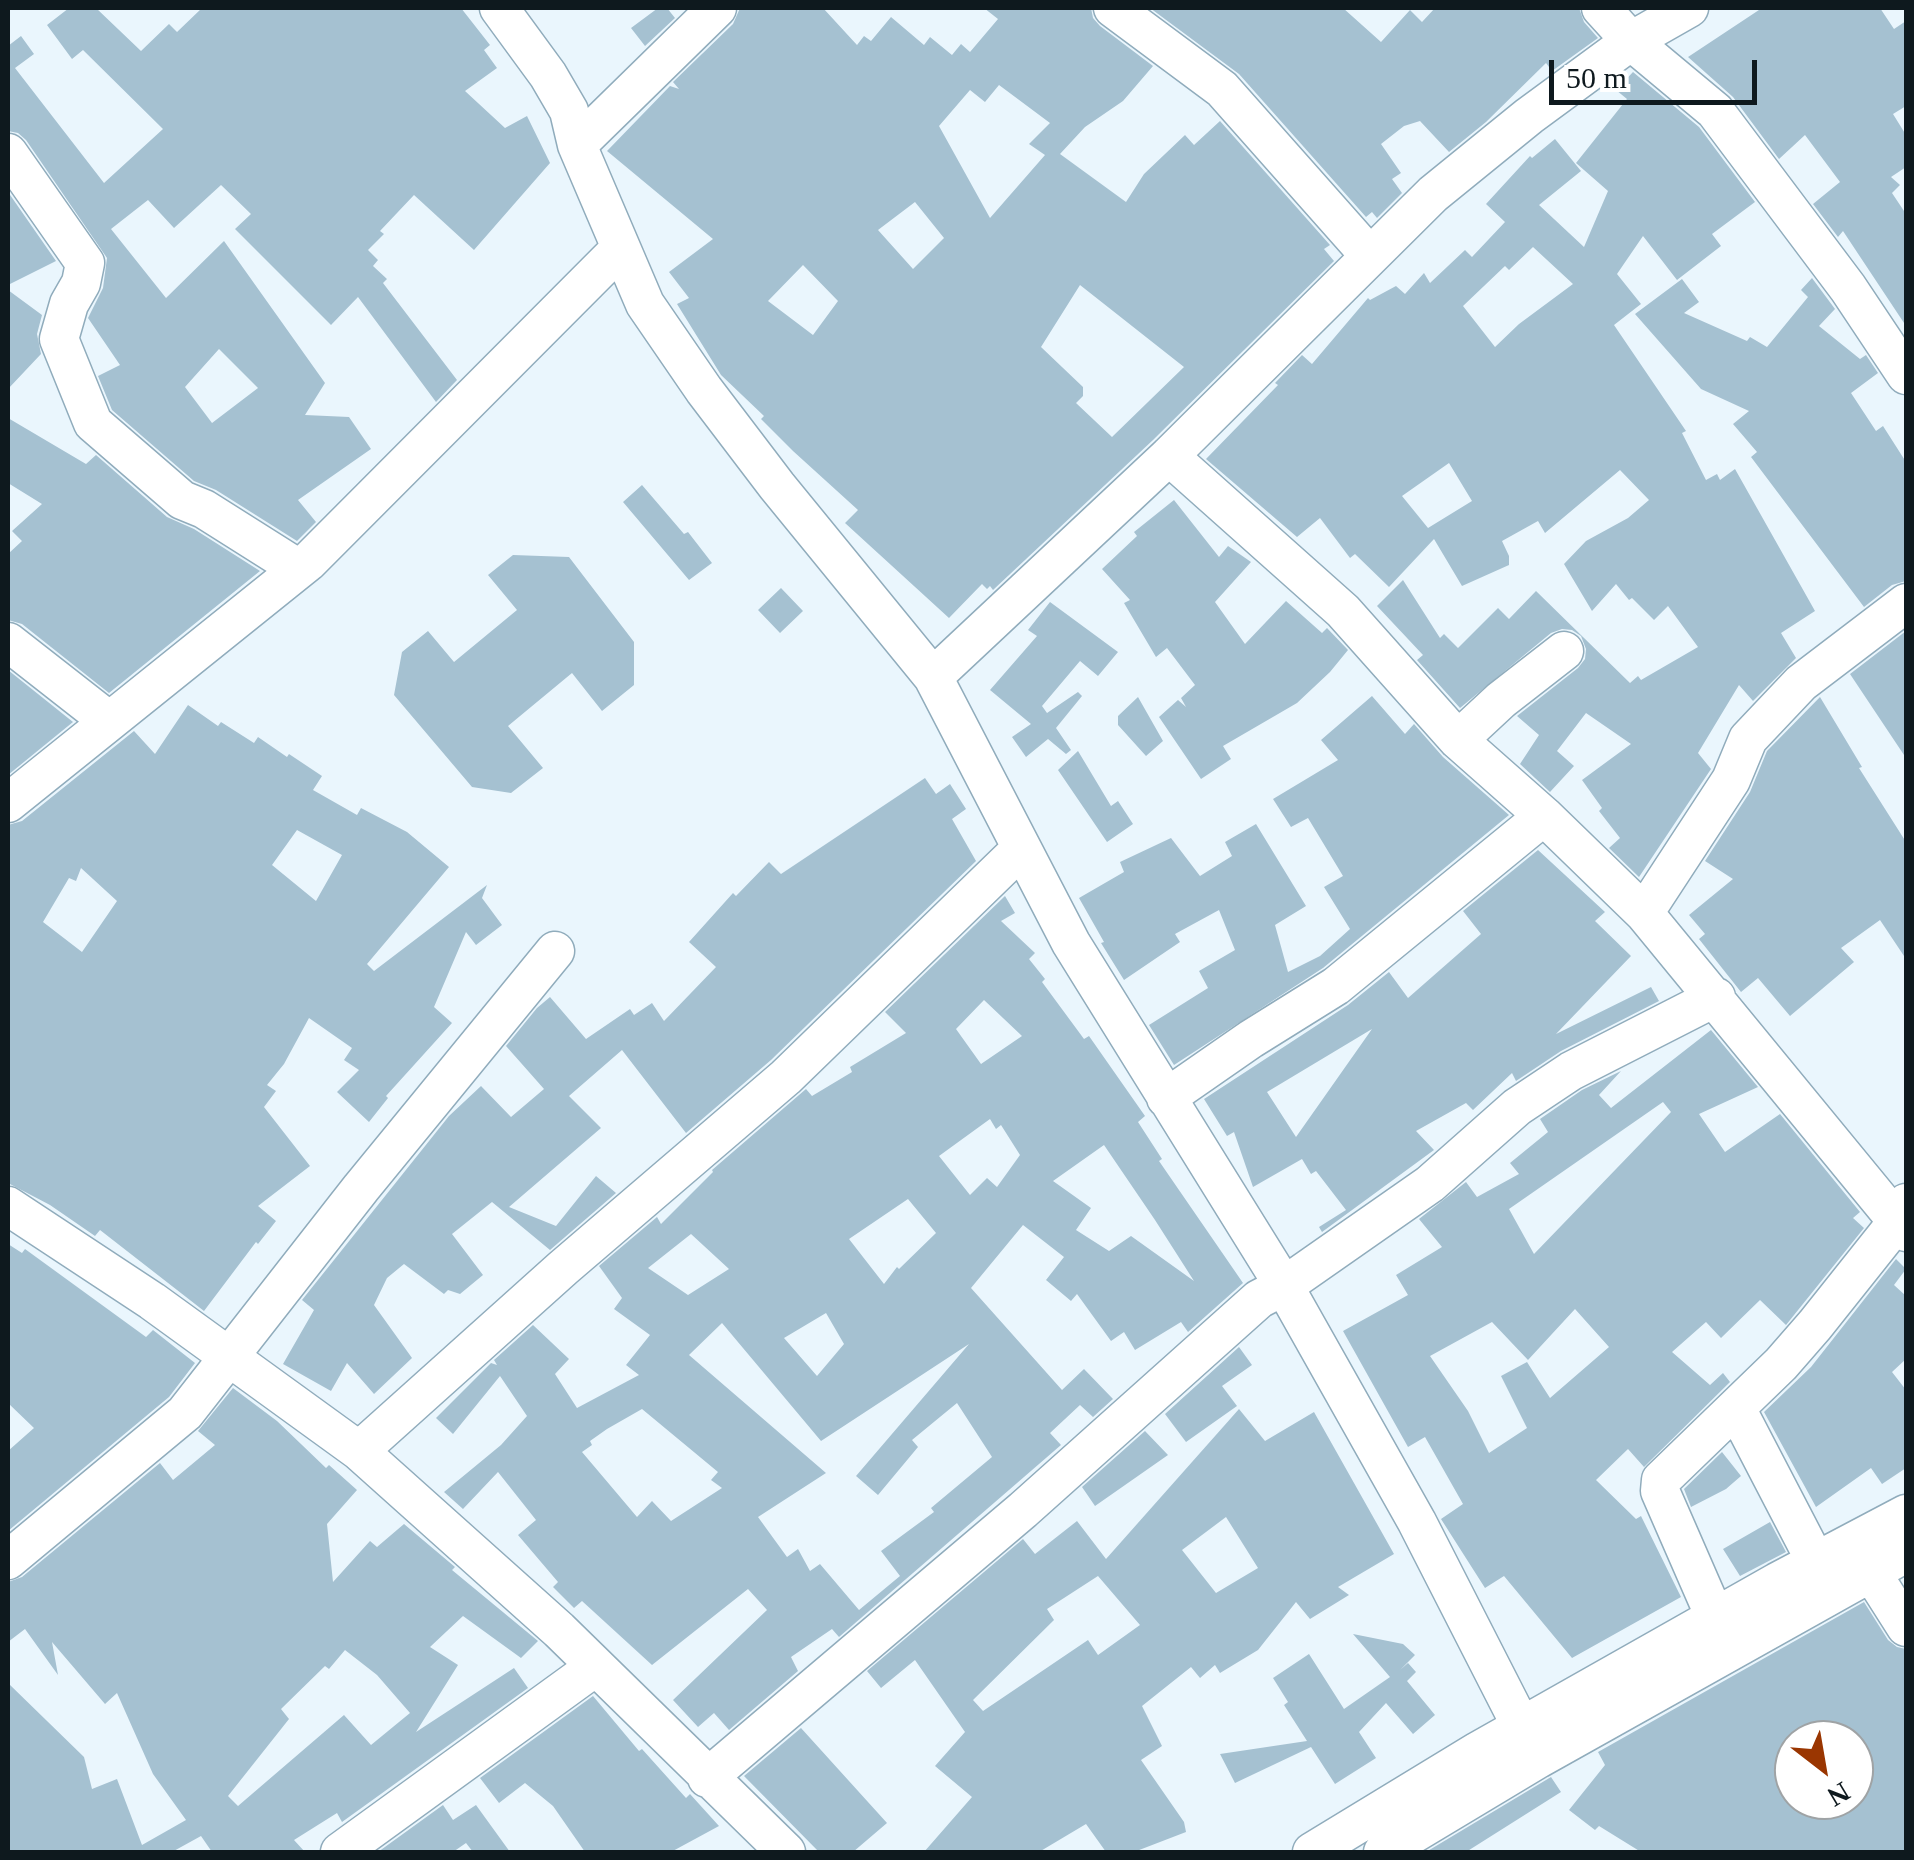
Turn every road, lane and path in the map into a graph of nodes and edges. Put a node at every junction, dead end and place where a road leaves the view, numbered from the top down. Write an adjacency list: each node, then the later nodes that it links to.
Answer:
1 (499, 8): 7 (street)
2 (717, 8): 7 (street)
3 (1113, 8): 10 (street)
4 (1601, 8): 6 (street)
5 (1689, 8): 6 (street)
6 (1631, 41): 10 (street); 11 (street)
7 (577, 145): 9 (street)
8 (8, 153): 13 (street)
9 (621, 248): 13 (street); 17 (street)
10 (1370, 256): 12 (street)
11 (1906, 375)
12 (1169, 456): 17 (street); 19 (street)
13 (299, 569): 18 (street)
14 (1906, 603): 23 (street)
15 (8, 642): 18 (street)
16 (1564, 651): 19 (street)
17 (933, 677): 22 (street)
18 (109, 722): 20 (street)
19 (1458, 740): 21 (street)
20 (8, 803)
21 (1544, 816): 23 (street); 26 (street)
22 (1021, 849): 26 (street); 32 (street)
23 (1644, 913): 25 (street)
24 (555, 951): 30 (street)
25 (1716, 998): 28 (street); 29 (street)
26 (1166, 1098): 29 (street)
27 (8, 1206): 30 (street)
28 (1903, 1219): 31 (street)
29 (1284, 1286): 41 (street); 42 (street)
30 (230, 1358): 32 (street); 35 (street)
31 (1736, 1408): 36 (street); 38 (street)
32 (359, 1451): 40 (street)
33 (1906, 1514): 36 (street)
34 (1906, 1553): 37 (street)
35 (8, 1560)
36 (1816, 1562): 38 (street)
37 (1871, 1572): 39 (street); 41 (street)
38 (1715, 1617): 41 (street)
39 (1906, 1628)
40 (595, 1667): 42 (street); 43 (street)
41 (1530, 1743): 45 (street); 46 (street)
42 (707, 1778): 44 (street)
43 (340, 1852)
44 (786, 1852)
45 (1312, 1852)
46 (1383, 1852)

